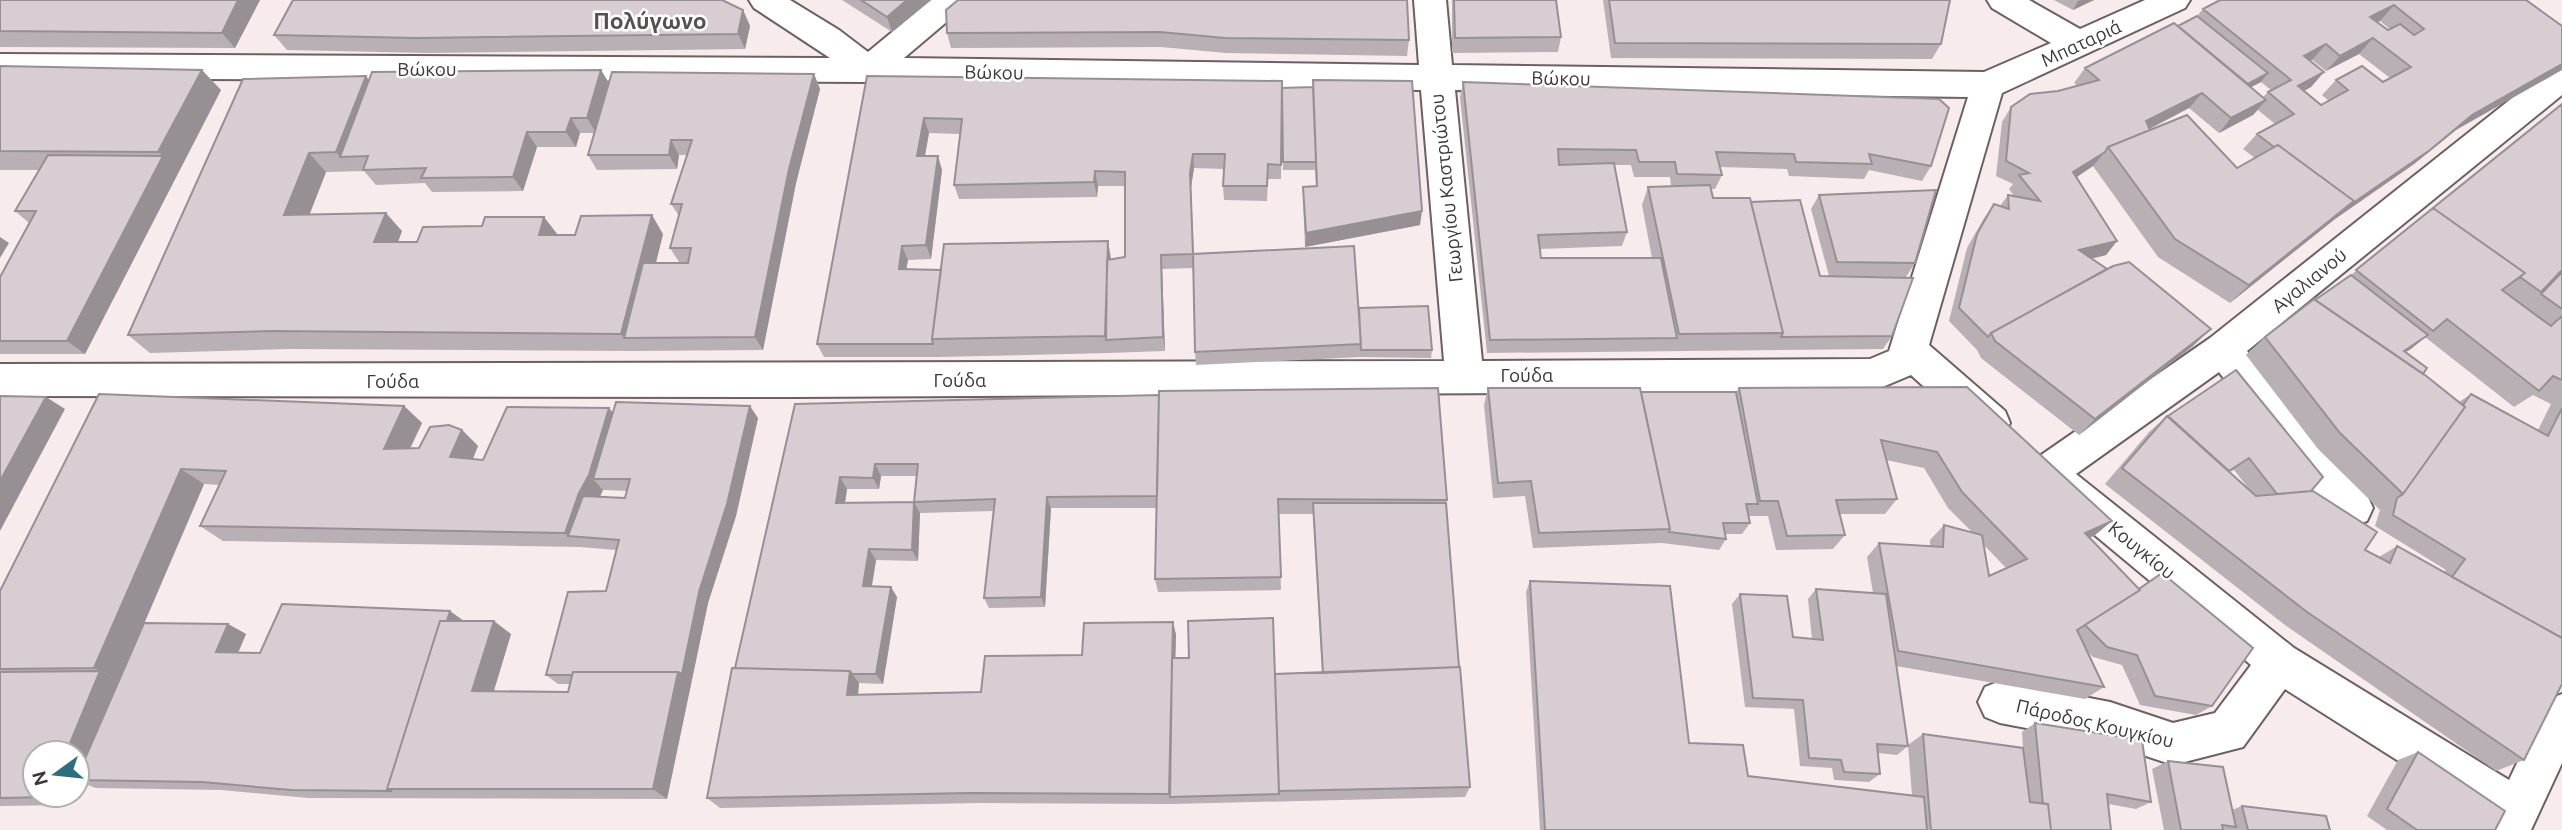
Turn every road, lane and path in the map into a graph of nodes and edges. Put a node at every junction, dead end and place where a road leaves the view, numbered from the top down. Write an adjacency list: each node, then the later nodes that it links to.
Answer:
1 (765, 0): 8 (street)
2 (952, 0): 8 (street)
3 (1430, 0): 9 (street, Γεωργίου Καστριώτου)
4 (2003, 0): 6 (street)
5 (2174, 0): 6 (street, Μπαταριά)
6 (2081, 45): 11 (street, Μπαταριά)
7 (0, 65): 8 (street, Βώκου)
8 (868, 70): 9 (street, Βώκου)
9 (1435, 76): 11 (street, Βώκου); 14 (street, Γεωργίου Καστριώτου)
10 (2562, 77): 12 (street, Αγαλιανού)
11 (1988, 85): 13 (street)
12 (2223, 349): 18 (street, Αγαλιανού); 19 (street)
13 (1909, 350): 14 (street, Γούδα); 18 (street, Κουγκίου)
14 (1464, 375): 16 (street, Γούδα)
15 (0, 380): 16 (street, Γούδα)
16 (108, 381): 17 (street)
17 (90, 417)
18 (2048, 472): 20 (street, Κουγκίου)
19 (2353, 508)
20 (2279, 662): 21 (street, Πάροδος Κουγκίου); 23 (street, Κουγκίου)
21 (2000, 702)
22 (2562, 715): 23 (street)
23 (2513, 821)

